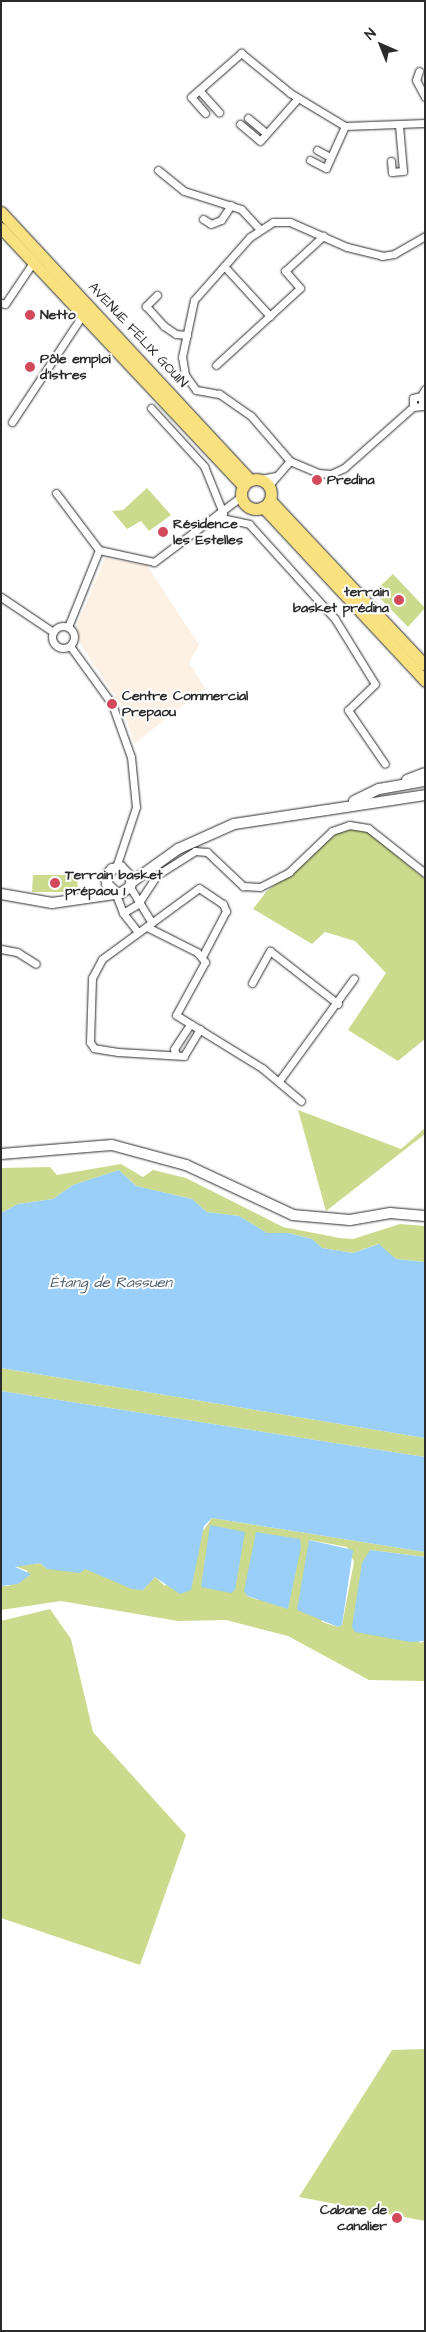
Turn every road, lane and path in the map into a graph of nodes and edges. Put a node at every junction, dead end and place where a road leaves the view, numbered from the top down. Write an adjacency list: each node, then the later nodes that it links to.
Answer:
1 (419, 71): 3 (street)
2 (199, 90): 4 (street); 5 (street); 6 (street)
3 (425, 97)
4 (298, 98): 11 (street); 12 (street)
5 (219, 112)
6 (205, 113)
7 (248, 118): 12 (street)
8 (425, 123): 10 (street)
9 (240, 124): 12 (street)
10 (399, 125): 11 (street); 16 (street)
11 (345, 126): 14 (street)
12 (266, 133)
13 (316, 150): 14 (street)
14 (330, 157): 15 (street)
15 (310, 160)
16 (391, 161)
17 (158, 170): 18 (street)
18 (231, 205): 20 (street); 22 (street)
19 (1, 212): 40 (main road, AVENUE FÉLIX GOUIN)
20 (203, 219)
21 (1, 228): 25 (main road, AVENUE FÉLIX GOUIN)
22 (259, 228): 23 (street); 26 (street)
23 (323, 236): 24 (street); 30 (street)
24 (425, 236)
25 (34, 261): 28 (street); 29 (main road, AVENUE FÉLIX GOUIN)
26 (224, 266): 30 (street); 31 (street)
27 (157, 295): 31 (street)
28 (1, 303)
29 (82, 316): 38 (street); 40 (main road, AVENUE FÉLIX GOUIN)
30 (270, 316): 32 (street)
31 (187, 335): 39 (street)
32 (216, 365)
33 (425, 389): 34 (street)
34 (421, 396): 35 (street); 36 (street)
35 (413, 407): 36 (street); 39 (street)
36 (424, 407)
37 (151, 408): 43 (street)
38 (12, 422)
39 (290, 461): 40 (street)
40 (253, 489): 42 (main road); 42 (main road); 43 (street)
41 (56, 493): 44 (street)
42 (266, 503): 49 (main road); 50 (main road)
43 (220, 515): 44 (street); 51 (street)
44 (99, 550): 46 (street)
45 (1, 597): 47 (street)
46 (68, 627): 47 (street); 48 (street)
47 (53, 632): 48 (street)
48 (70, 646): 58 (street)
49 (425, 665)
50 (425, 681)
51 (385, 764)
52 (425, 773): 54 (main road)
53 (425, 781): 54 (main road)
54 (395, 786): 56 (main road)
55 (425, 795): 56 (main road)
56 (339, 806): 57 (main road)
57 (152, 866): 59 (main road); 62 (main road)
58 (116, 867): 59 (main road); 61 (main road)
59 (128, 871): 62 (main road)
60 (425, 873): 66 (street)
61 (106, 879): 63 (main road); 65 (main road)
62 (131, 884): 63 (main road); 66 (street)
63 (115, 892): 65 (main road); 67 (street)
64 (1, 894): 65 (main road)
65 (92, 896)
66 (138, 904): 67 (street); 68 (street)
67 (123, 913): 69 (street)
68 (150, 925): 69 (street); 71 (street); 71 (street)
69 (138, 932): 78 (street)
70 (1, 949): 72 (street)
71 (202, 957): 76 (street)
72 (36, 964)
73 (354, 978): 75 (street)
74 (252, 983): 75 (street)
75 (338, 1004): 79 (street)
76 (190, 1024): 77 (street); 78 (street)
77 (200, 1029): 78 (street); 79 (street)
78 (176, 1055)
79 (279, 1082): 80 (street)
80 (301, 1101)
81 (1, 1154): 82 (main road)
82 (425, 1216)

